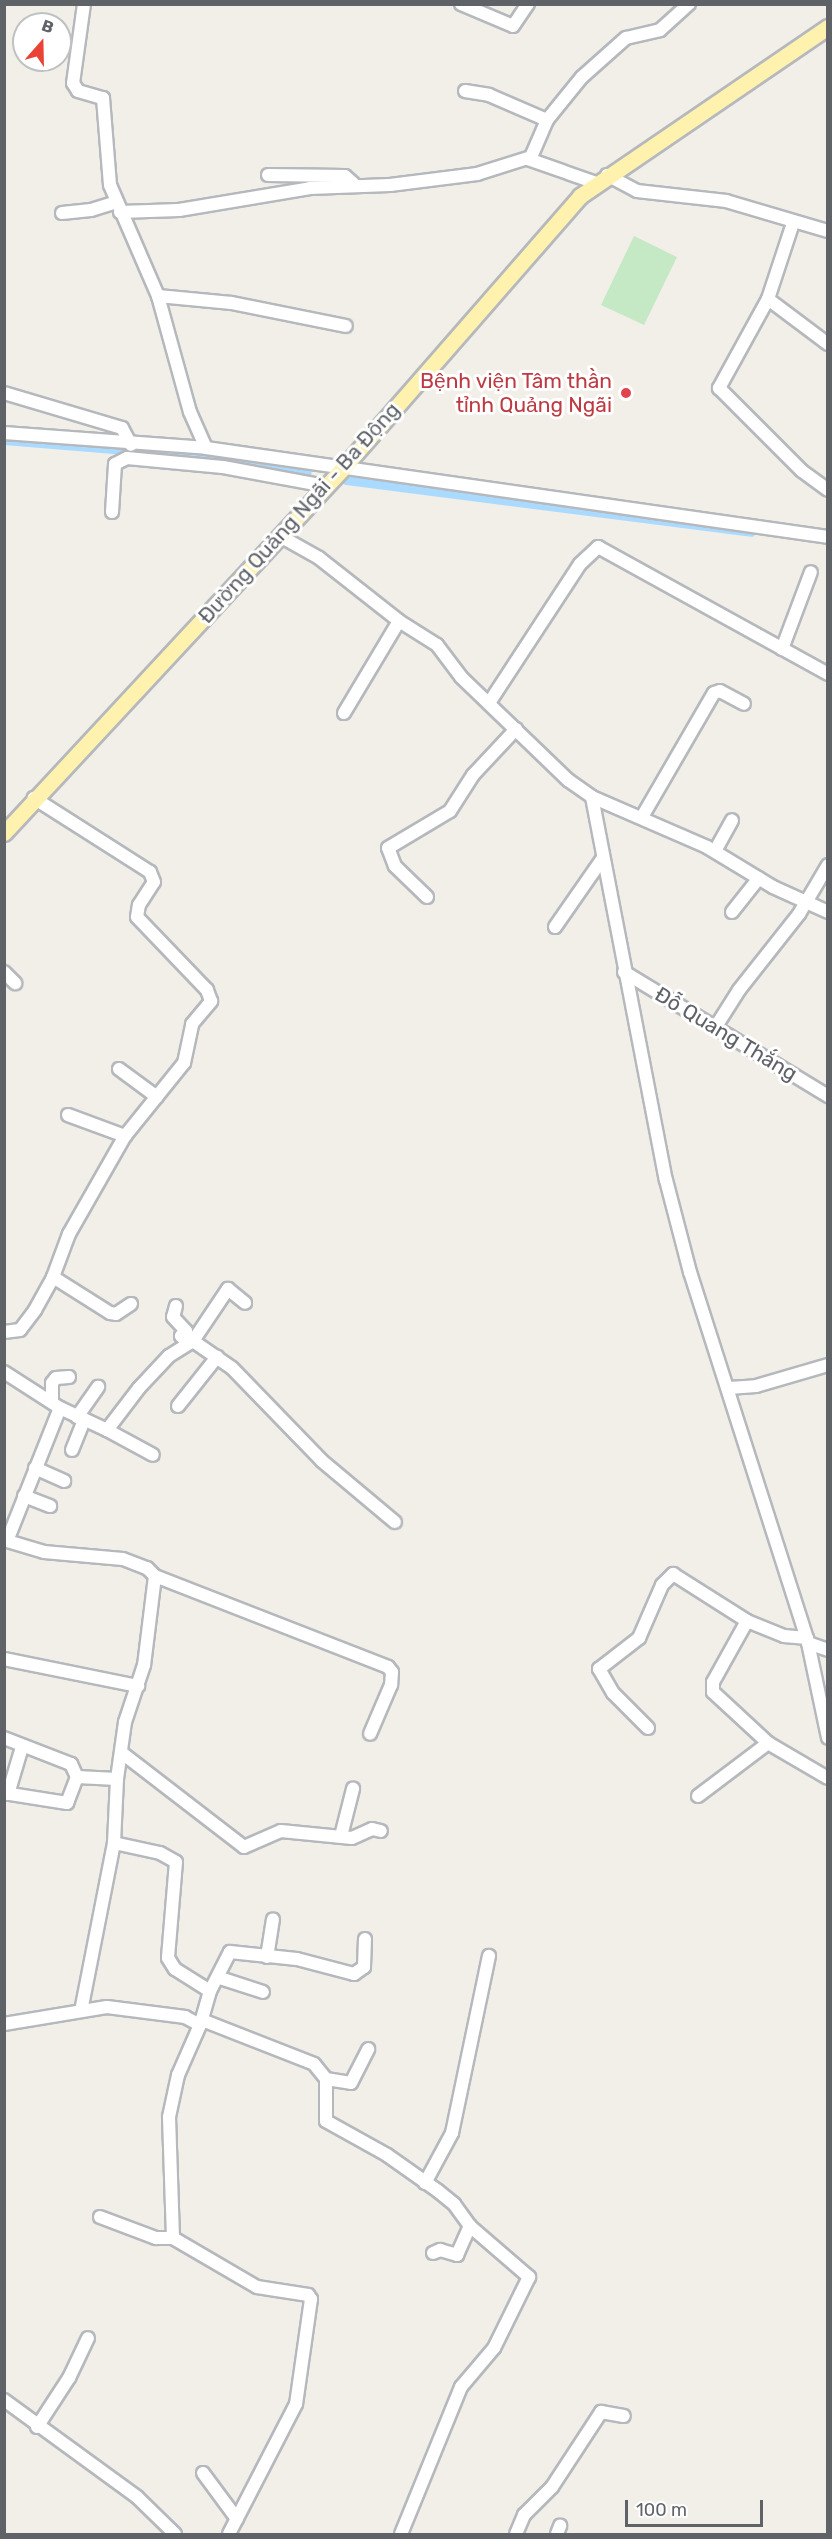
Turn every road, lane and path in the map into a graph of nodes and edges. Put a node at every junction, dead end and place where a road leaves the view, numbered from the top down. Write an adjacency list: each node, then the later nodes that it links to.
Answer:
1 (84, 4): 12 (street)
2 (461, 4): 3 (street)
3 (528, 4)
4 (689, 4): 7 (street)
5 (826, 30): 10 (main road, Đường Quảng Ngãi - Ba Động)
6 (465, 91): 7 (street)
7 (547, 120): 8 (street)
8 (528, 159): 10 (street); 11 (street)
9 (268, 175): 11 (street)
10 (602, 179): 14 (street); 24 (main road, Đường Quảng Ngãi - Ba Động)
11 (356, 186): 12 (street)
12 (118, 207): 13 (street); 16 (street)
13 (62, 213)
14 (793, 222): 15 (street); 17 (street)
15 (828, 231)
16 (158, 296): 18 (street); 22 (street)
17 (768, 299): 19 (street); 26 (street)
18 (346, 326)
19 (828, 344)
20 (4, 393): 23 (street)
21 (4, 433): 23 (street)
22 (206, 448): 23 (street); 24 (street)
23 (131, 450): 25 (street); 27 (street)
24 (342, 469): 25 (main road, Đường Quảng Ngãi - Ba Động); 29 (street)
25 (326, 486): 28 (main road, Đường Quảng Ngãi - Ba Động)
26 (828, 490)
27 (112, 512)
28 (280, 536): 31 (street); 39 (main road, Đường Quảng Ngãi - Ba Động)
29 (828, 537)
30 (810, 572): 32 (street)
31 (399, 621): 34 (street); 36 (street)
32 (782, 648): 33 (street); 34 (street)
33 (828, 674)
34 (489, 704): 37 (street)
35 (744, 704): 40 (street)
36 (344, 713)
37 (516, 729): 38 (street); 47 (street)
38 (592, 797): 40 (street); 44 (street)
39 (34, 798): 42 (main road, Đường Quảng Ngãi - Ba Động); 58 (street)
40 (642, 817): 43 (street)
41 (732, 820): 43 (street)
42 (4, 833)
43 (715, 851): 46 (street)
44 (603, 858): 51 (street); 53 (street)
45 (828, 865): 48 (street)
46 (759, 878): 48 (street); 49 (street)
47 (428, 897)
48 (805, 902): 50 (street); 55 (street)
49 (732, 912)
50 (828, 912)
51 (555, 927)
52 (4, 972): 54 (street)
53 (624, 972): 55 (street, Đỗ Quang Thắng); 72 (street)
54 (15, 983)
55 (715, 1028): 57 (street, Đỗ Quang Thắng)
56 (119, 1069): 58 (street)
57 (828, 1096)
58 (157, 1097): 60 (street)
59 (68, 1115): 60 (street)
60 (125, 1136): 61 (street)
61 (53, 1277): 63 (street); 65 (street)
62 (245, 1303): 66 (street)
63 (131, 1304)
64 (176, 1306): 66 (street)
65 (4, 1332)
66 (190, 1341): 67 (street); 76 (street)
67 (217, 1357): 74 (street); 83 (street)
68 (828, 1365): 72 (street)
69 (4, 1372): 73 (street)
70 (69, 1377): 73 (street)
71 (98, 1387): 75 (street)
72 (729, 1388): 87 (street)
73 (56, 1405): 75 (street); 79 (street)
74 (178, 1406)
75 (81, 1419): 76 (street); 77 (street)
76 (107, 1430): 78 (street)
77 (72, 1450)
78 (153, 1455)
79 (35, 1468): 80 (street); 81 (street)
80 (64, 1481)
81 (24, 1496): 82 (street); 84 (street)
82 (50, 1506)
83 (395, 1522)
84 (6, 1540): 85 (street)
85 (155, 1576): 90 (street); 92 (street)
86 (747, 1621): 87 (street); 91 (street); 95 (street)
87 (808, 1641): 88 (street); 94 (street)
88 (828, 1650)
89 (4, 1659): 90 (street)
90 (138, 1686): 97 (street)
91 (648, 1728)
92 (370, 1734)
93 (4, 1738): 96 (street)
94 (828, 1738)
95 (768, 1743): 99 (street); 103 (street)
96 (22, 1747): 98 (street); 102 (street)
97 (122, 1753): 100 (street); 105 (street)
98 (77, 1777): 100 (street); 102 (street)
99 (828, 1778)
100 (117, 1779): 106 (street)
101 (352, 1789): 105 (street)
102 (6, 1793)
103 (698, 1796)
104 (381, 1831): 105 (street)
105 (341, 1836)
106 (114, 1843): 112 (street); 114 (street)
107 (273, 1919): 110 (street)
108 (365, 1939): 110 (street)
109 (489, 1956): 119 (street)
110 (267, 1957): 111 (street)
111 (220, 1978): 112 (street); 113 (street)
112 (210, 1991): 115 (street)
113 (263, 1992)
114 (81, 2011): 115 (street); 116 (street)
115 (201, 2022): 118 (street); 122 (street)
116 (4, 2024)
117 (368, 2049): 118 (street)
118 (326, 2079): 119 (street)
119 (425, 2183): 121 (street)
120 (100, 2217): 122 (street)
121 (470, 2226): 123 (street); 132 (street)
122 (173, 2238): 129 (street)
123 (434, 2253)
124 (88, 2338): 127 (street)
125 (4, 2400): 127 (street)
126 (624, 2416): 133 (street)
127 (37, 2427): 130 (street)
128 (203, 2473): 129 (street)
129 (237, 2519): 131 (street)
130 (175, 2534)
131 (229, 2535)
132 (401, 2535)
133 (516, 2535)

